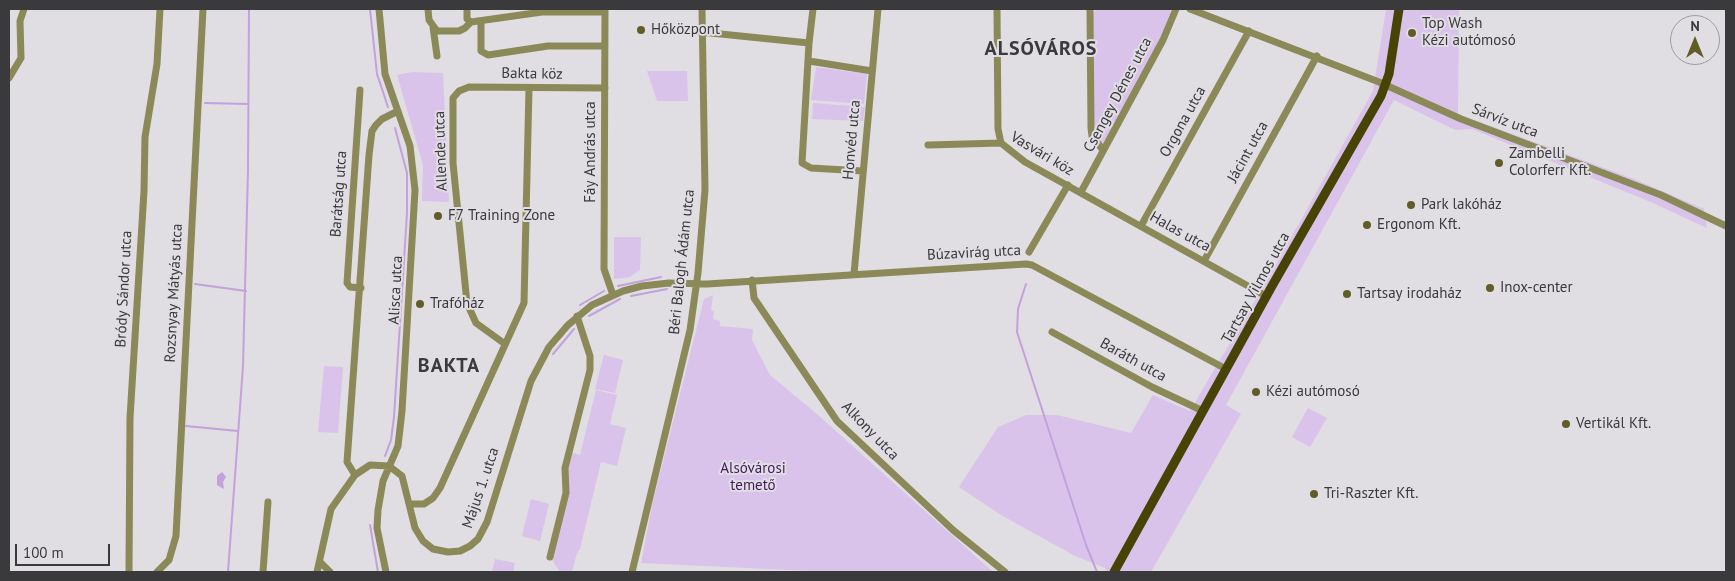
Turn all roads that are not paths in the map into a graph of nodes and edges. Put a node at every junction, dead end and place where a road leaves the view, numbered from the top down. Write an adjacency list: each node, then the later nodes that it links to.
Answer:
1 (24, 9): 27 (street)
2 (160, 9): 61 (street, Bródy Sándor utca)
3 (203, 9): 62 (street, Rozsnyay Mátyás utca)
4 (379, 9): 33 (street, Alisca utca)
5 (428, 9): 18 (street)
6 (467, 9): 17 (street)
7 (702, 9): 20 (street, Béri Balogh Ádám utca)
8 (813, 9): 21 (street)
9 (878, 9): 26 (street, Honvéd utca)
10 (997, 9): 34 (street)
11 (1090, 9): 36 (street)
12 (1176, 9): 36 (street, Csengey Dénes utca)
13 (1190, 9): 19 (street, Sárvíz utca)
14 (1399, 9): 28 (main road, Tartsay Vilmos utca)
15 (605, 11): 16 (street); 22 (street, Fáy András utca)
16 (481, 21): 17 (street); 22 (street)
17 (471, 22): 18 (street)
18 (433, 26): 23 (street)
19 (1249, 31): 24 (street, Sárvíz utca); 40 (street, Orgona utca)
20 (701, 32): 21 (street); 46 (street, Béri Balogh Ádám utca)
21 (809, 43): 25 (street)
22 (605, 46): 30 (street, Fáy András utca)
23 (437, 56)
24 (1317, 56): 28 (street, Sárvíz utca); 43 (street, Jácint utca)
25 (809, 61): 26 (street); 37 (street)
26 (872, 71): 37 (street, Honvéd utca)
27 (9, 78)
28 (1386, 85): 41 (street, Sárvíz utca); 49 (main road, Tartsay Vilmos utca)
29 (529, 88): 30 (street, Bakta köz); 32 (street, Bakta köz); 52 (street)
30 (605, 88): 48 (street, Fáy András utca)
31 (360, 90): 47 (street, Barátság utca)
32 (459, 91): 52 (street, Allende utca)
33 (398, 111): 47 (street, Barátság utca); 55 (street, Alisca utca)
34 (1001, 143): 35 (street, Vasvári köz); 38 (street, Vasvári köz)
35 (928, 145)
36 (1103, 150): 39 (street, Csengey Dénes utca)
37 (863, 171): 44 (street, Honvéd utca)
38 (1068, 185): 39 (street, Vasvári köz); 42 (street)
39 (1081, 192): 40 (street, Halas utca)
40 (1141, 226): 43 (street, Halas utca)
41 (1726, 226)
42 (1029, 252)
43 (1204, 261): 49 (street, Halas utca)
44 (854, 274): 45 (street, Búzavirág utca); 53 (street, Búzavirág utca)
45 (752, 280): 46 (street, Búzavirág utca); 68 (street, Alkony utca)
46 (696, 283): 48 (street, Május 1. utca); 67 (street, Béri Balogh Ádám utca)
47 (361, 288): 56 (street, Barátság utca)
48 (612, 295): 50 (street, Május 1. utca)
49 (1266, 296): 53 (main road, Tartsay Vilmos utca)
50 (577, 316): 58 (street, Május 1. utca); 59 (street)
51 (1052, 332): 54 (street, Baráth utca)
52 (505, 344): 58 (street)
53 (1226, 369): 54 (main road, Tartsay Vilmos utca)
54 (1202, 411): 69 (main road, Tartsay Vilmos utca)
55 (389, 466): 56 (street); 58 (street, Május 1. utca); 66 (street, Alisca utca)
56 (355, 474): 60 (street)
57 (268, 502): 63 (street)
58 (408, 504)
59 (550, 557)
60 (320, 562): 64 (street); 65 (street)
61 (129, 572)
62 (157, 572)
63 (262, 572)
64 (317, 572)
65 (330, 572)
66 (386, 572)
67 (632, 572)
68 (1005, 572)
69 (1114, 572)

